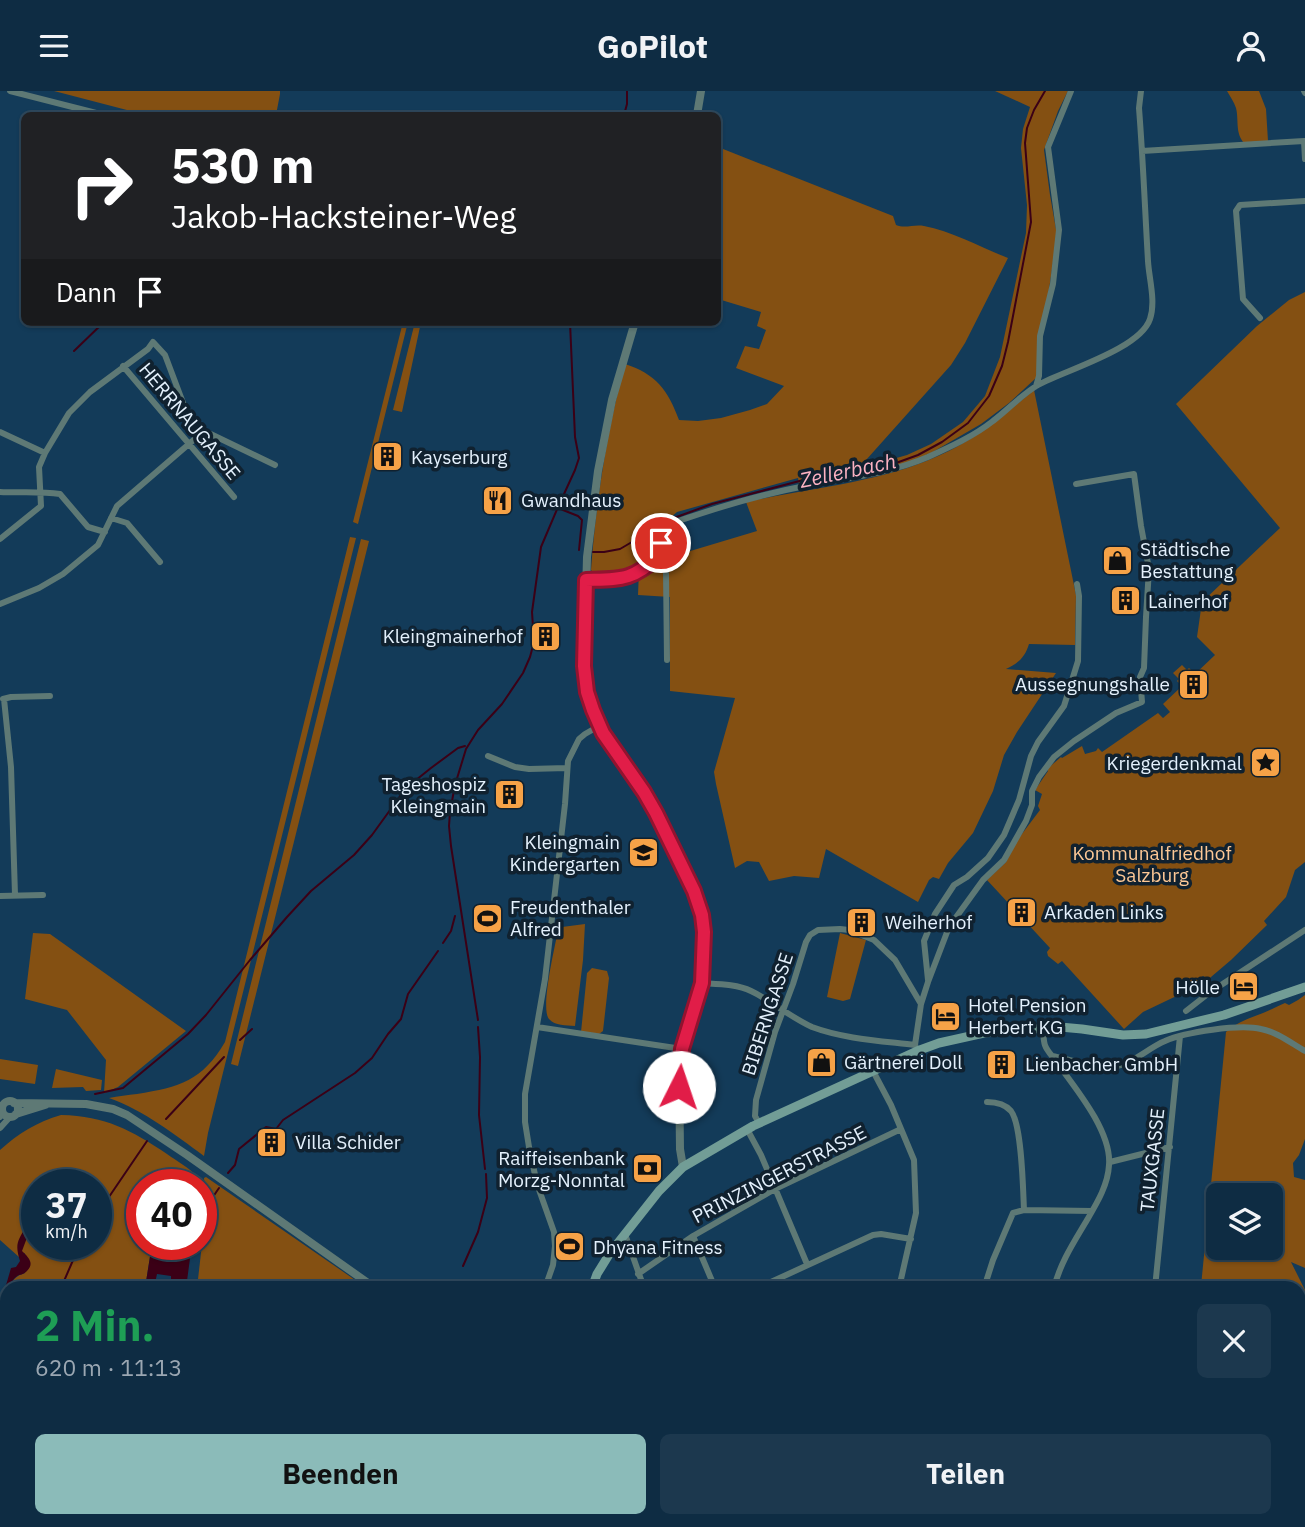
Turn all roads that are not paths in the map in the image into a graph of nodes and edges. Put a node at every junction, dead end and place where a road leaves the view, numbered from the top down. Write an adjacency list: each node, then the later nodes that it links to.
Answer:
1 (10, 91): 5 (street)
2 (701, 91): 6 (street)
3 (1071, 91): 14 (street)
4 (1141, 91): 8 (street)
5 (92, 112)
6 (697, 112)
7 (1304, 141): 8 (street); 9 (street)
8 (1142, 151): 14 (street)
9 (1305, 159)
10 (1305, 201): 11 (street)
11 (1260, 318)
12 (634, 326): 29 (street)
13 (123, 366): 15 (street); 17 (street, HERRNAUGASSE); 18 (street)
14 (1036, 386): 27 (street)
15 (204, 431): 17 (street); 19 (street)
16 (0, 432): 18 (street)
17 (188, 445): 23 (street, HERRNAUGASSE); 24 (street)
18 (45, 453): 22 (street)
19 (275, 465)
20 (1076, 484): 42 (street)
21 (0, 492): 22 (street)
22 (41, 492): 25 (street); 26 (street)
23 (234, 497)
24 (111, 518): 25 (street); 28 (street)
25 (105, 532): 31 (street)
26 (0, 539)
27 (659, 556): 29 (street); 32 (street)
28 (160, 562)
29 (586, 580): 35 (street)
30 (1077, 584): 42 (street)
31 (0, 604)
32 (667, 660)
33 (50, 696): 34 (street)
34 (2, 699): 38 (street)
35 (599, 726): 37 (street); 43 (street)
36 (488, 756): 37 (street)
37 (567, 768): 48 (street)
38 (15, 895): 39 (street); 40 (street)
39 (43, 895)
40 (0, 896)
41 (1305, 930): 47 (street)
42 (928, 982): 45 (street)
43 (702, 983): 46 (street); 52 (street)
44 (1305, 987): 49 (main road)
45 (921, 1004): 46 (street, BIBERNGASSE); 51 (street)
46 (783, 1011): 51 (street); 61 (street, BIBERNGASSE)
47 (1186, 1011)
48 (537, 1027): 52 (street); 77 (street)
49 (1043, 1029): 51 (main road); 54 (street)
50 (1180, 1036): 53 (street); 54 (street); 65 (street, TAUXGASSE)
51 (916, 1048): 55 (main road)
52 (682, 1049): 67 (street)
53 (1305, 1051)
54 (1052, 1056): 66 (street)
55 (873, 1071): 61 (main road); 64 (street)
56 (0, 1095): 57 (street)
57 (13, 1102): 59 (street); 60 (street); 60 (street)
58 (986, 1102): 69 (street)
59 (51, 1103): 60 (street); 76 (street)
60 (5, 1113): 62 (street)
61 (759, 1123): 63 (main road)
62 (0, 1128)
63 (747, 1129): 67 (main road); 68 (street)
64 (901, 1129): 68 (street, PRINZINGERSTRASSE); 73 (street)
65 (1170, 1147): 66 (street); 85 (street, TAUXGASSE)
66 (1110, 1162): 70 (street)
67 (683, 1167): 71 (main road)
68 (775, 1189): 72 (street, PRINZINGERSTRASSE); 74 (street)
69 (1024, 1210): 70 (street); 83 (street)
70 (1092, 1211): 84 (street)
71 (625, 1233): 75 (street); 78 (main road)
72 (693, 1236): 75 (street, PRINZINGERSTRASSE); 80 (street)
73 (911, 1239): 74 (street); 82 (street)
74 (807, 1264): 81 (street)
75 (638, 1274): 79 (street)
76 (365, 1281)
77 (547, 1281)
78 (594, 1281)
79 (641, 1281)
80 (713, 1281)
81 (772, 1281)
82 (902, 1281)
83 (986, 1281)
84 (1056, 1281)
85 (1156, 1281)

